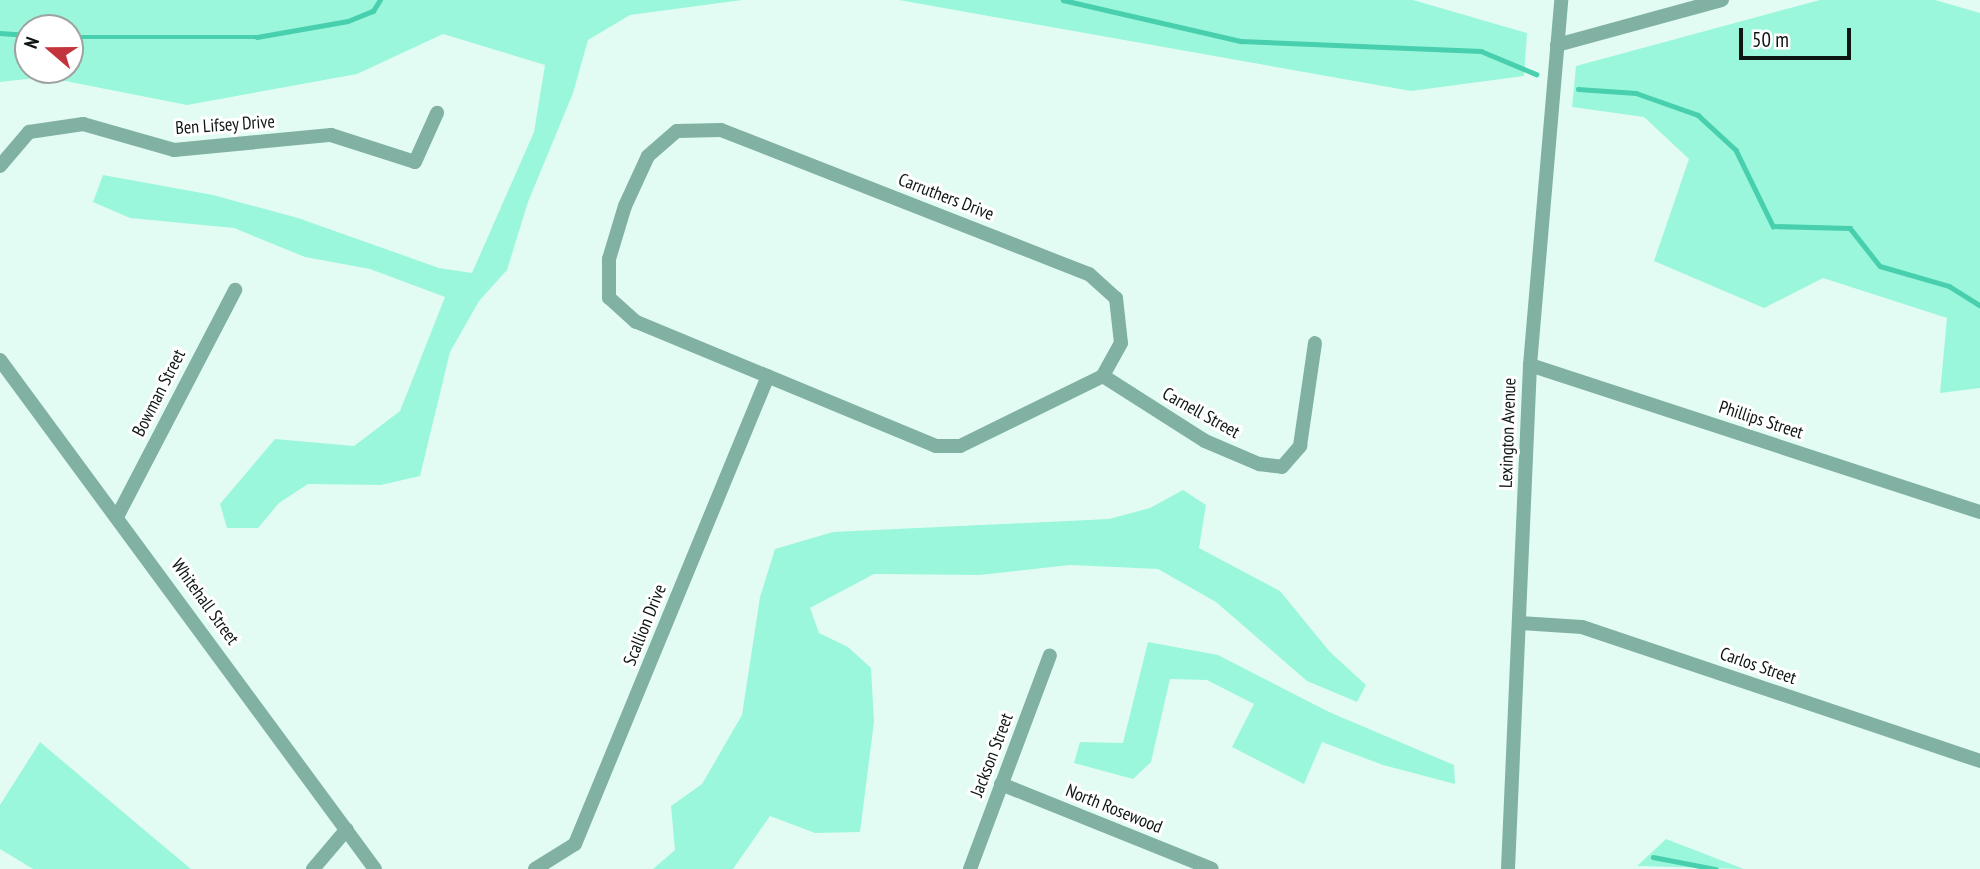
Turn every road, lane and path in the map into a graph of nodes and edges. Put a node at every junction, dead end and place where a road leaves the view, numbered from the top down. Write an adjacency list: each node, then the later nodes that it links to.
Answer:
1 (1561, 0): 3 (street, Lexington Avenue)
2 (1722, 0): 3 (street)
3 (1558, 45): 9 (street, Lexington Avenue)
4 (437, 113): 5 (street, Ben Lifsey Drive)
5 (0, 166)
6 (235, 290): 13 (street, Bowman Street)
7 (1315, 343): 11 (street, Carnell Street)
8 (0, 360): 13 (street, Whitehall Street)
9 (1530, 365): 12 (street, Phillips Street); 14 (street, Lexington Avenue)
10 (768, 376): 11 (street, Carruthers Drive); 11 (street, Carruthers Drive); 21 (street, Scallion Drive)
11 (1103, 376)
12 (1980, 512)
13 (118, 515): 18 (street, Whitehall Street)
14 (1520, 623): 16 (street, Carlos Street); 24 (street, Lexington Avenue)
15 (1051, 655): 17 (street, Jackson Street)
16 (1980, 761)
17 (1001, 784): 22 (street, Jackson Street); 23 (street, North Rosewood)
18 (347, 829): 19 (street); 20 (street, Whitehall Street)
19 (313, 869)
20 (375, 869)
21 (535, 869)
22 (970, 869)
23 (1212, 869)
24 (1508, 869)

